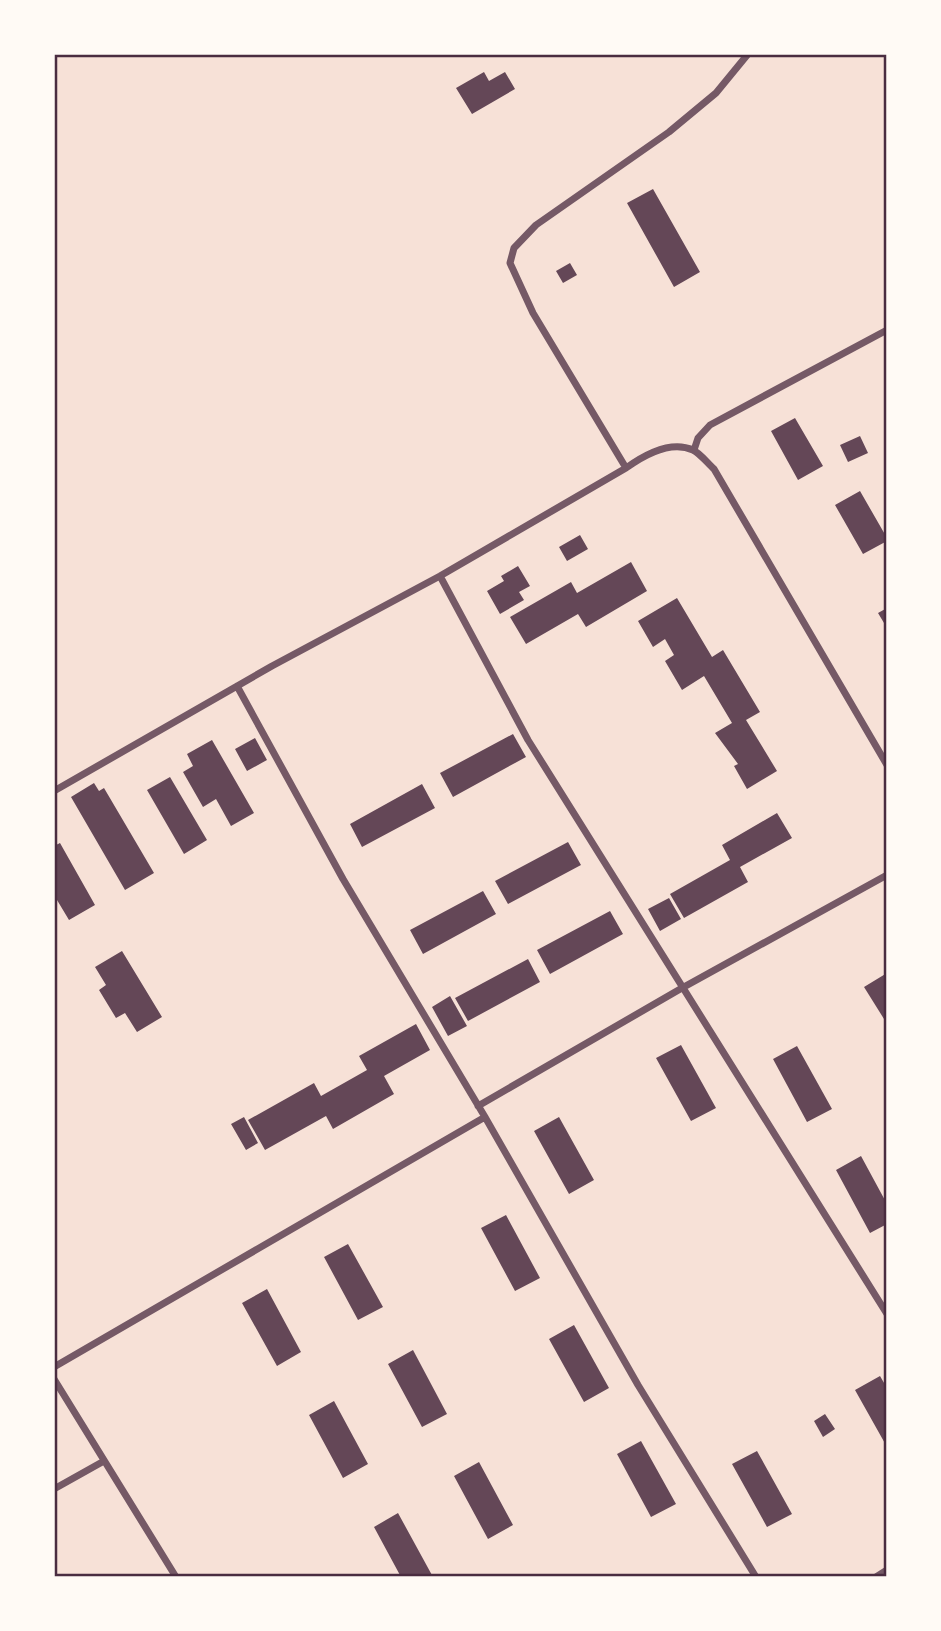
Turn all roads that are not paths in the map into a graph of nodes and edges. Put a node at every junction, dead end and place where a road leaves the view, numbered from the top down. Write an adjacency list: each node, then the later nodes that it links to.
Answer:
1 (748, 54): 4 (street)
2 (887, 330): 3 (street)
3 (694, 450): 4 (street); 7 (street)
4 (626, 468): 5 (street)
5 (440, 576): 6 (street); 10 (street)
6 (237, 686): 8 (street); 11 (street)
7 (887, 765)
8 (54, 791)
9 (887, 875): 10 (street)
10 (682, 988): 11 (street); 13 (street)
11 (478, 1106): 12 (street)
12 (485, 1116): 14 (street); 20 (street)
13 (887, 1314)
14 (54, 1367)
15 (54, 1379): 16 (street)
16 (104, 1461): 17 (street); 19 (street)
17 (54, 1489)
18 (887, 1570): 21 (street)
19 (176, 1577)
20 (756, 1577)
21 (876, 1577)

